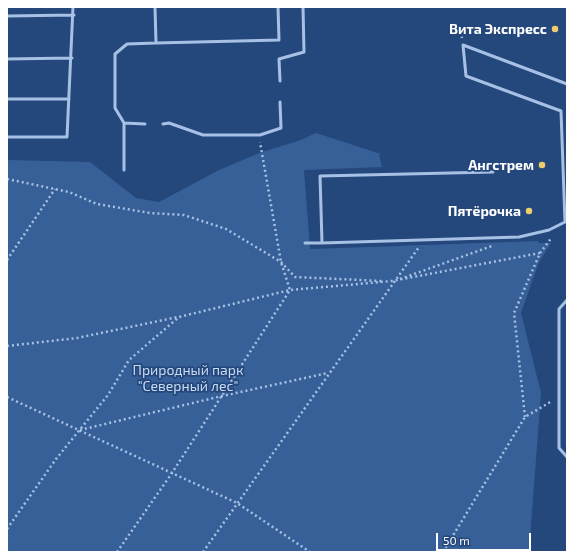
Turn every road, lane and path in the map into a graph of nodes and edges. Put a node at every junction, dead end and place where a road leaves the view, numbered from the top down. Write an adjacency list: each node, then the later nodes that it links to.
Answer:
1 (73, 7): 5 (lane)
2 (155, 7): 8 (lane)
3 (278, 7): 8 (lane)
4 (303, 7): 12 (lane)
5 (74, 15): 6 (lane); 10 (lane)
6 (7, 16)
7 (460, 27): 9 (path)
8 (156, 43): 17 (lane)
9 (463, 45): 13 (lane); 26 (lane)
10 (72, 58): 11 (lane); 15 (lane)
11 (7, 59)
12 (280, 81)
13 (567, 84)
14 (7, 99): 15 (lane)
15 (69, 99): 20 (lane)
16 (280, 102): 19 (lane)
17 (124, 123): 18 (lane); 22 (lane)
18 (145, 124)
19 (163, 124)
20 (7, 137)
21 (261, 147): 34 (path)
22 (124, 170)
23 (493, 172): 30 (lane)
24 (7, 179): 25 (path)
25 (55, 190): 33 (path); 34 (path)
26 (566, 222): 28 (lane)
27 (555, 234): 32 (path)
28 (424, 240): 30 (lane); 35 (path)
29 (305, 243): 30 (lane)
30 (322, 243)
31 (496, 245): 35 (path)
32 (540, 252): 35 (path); 44 (path)
33 (7, 260)
34 (281, 262): 35 (path); 36 (path)
35 (392, 281): 36 (path); 40 (path)
36 (290, 290): 38 (path); 41 (path)
37 (567, 300): 42 (lane)
38 (179, 317): 39 (path); 45 (path)
39 (7, 346)
40 (328, 373): 41 (path); 48 (path)
41 (222, 396): 45 (path); 47 (path)
42 (560, 396): 44 (path); 46 (lane)
43 (7, 397): 45 (path)
44 (525, 416): 53 (path)
45 (79, 430): 47 (path); 49 (path)
46 (567, 457)
47 (172, 473): 48 (path); 50 (path)
48 (237, 503): 51 (path); 52 (path)
49 (7, 529)
50 (117, 552)
51 (203, 552)
52 (310, 552)
53 (443, 552)

